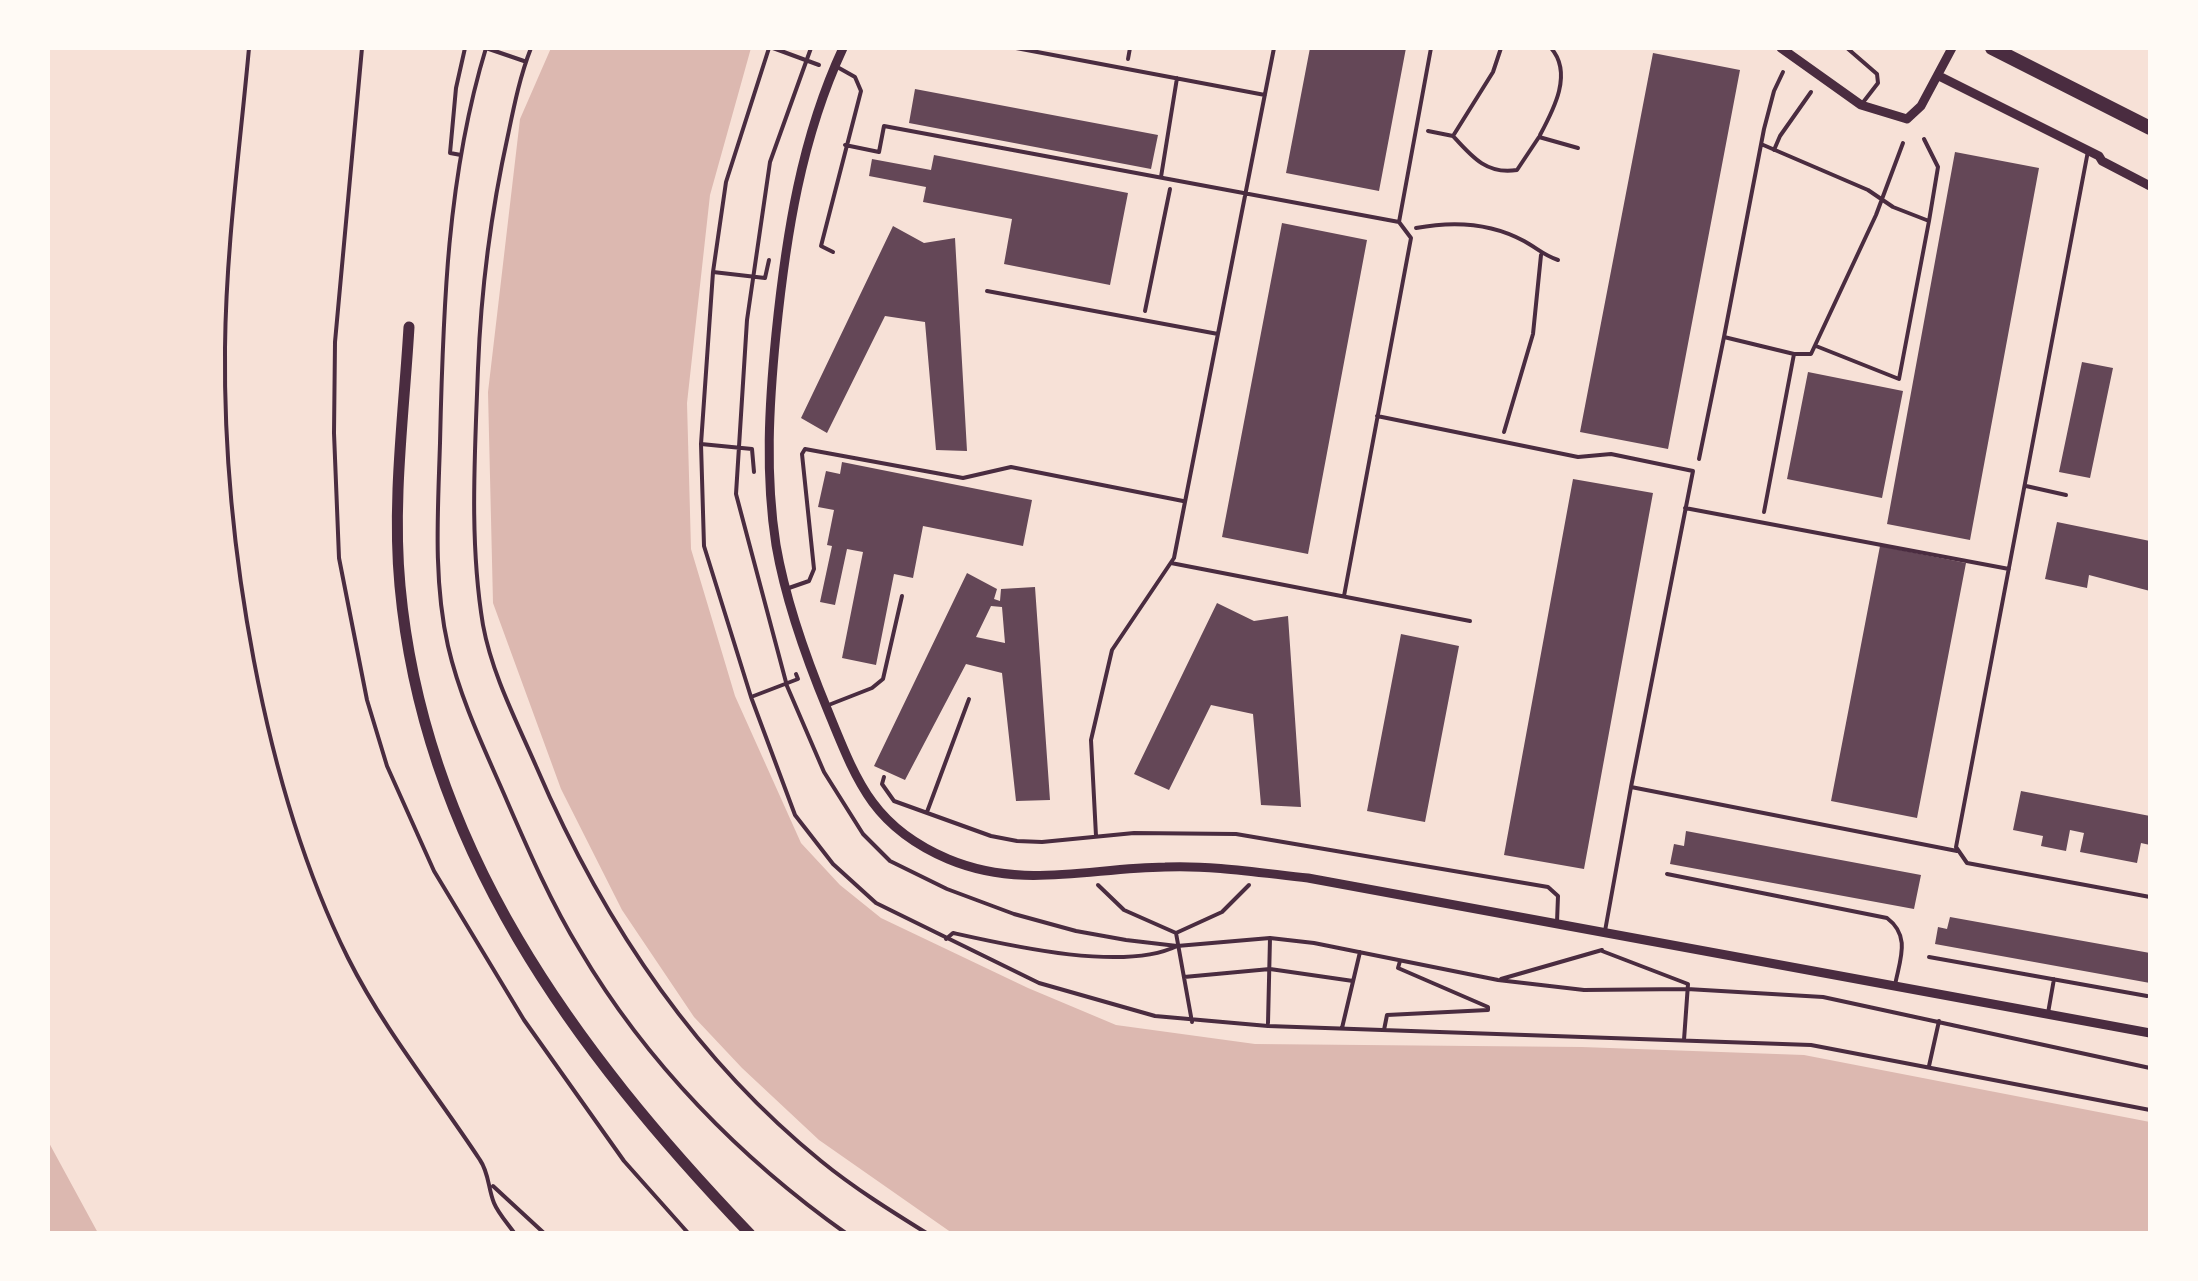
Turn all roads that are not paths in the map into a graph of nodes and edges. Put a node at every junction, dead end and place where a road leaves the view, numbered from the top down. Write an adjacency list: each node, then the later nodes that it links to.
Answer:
1 (843, 48): 9 (street)
2 (1016, 48): 11 (lane)
3 (1274, 48): 12 (lane)
4 (1431, 48): 20 (lane)
5 (1781, 48): 13 (street)
6 (1846, 48): 13 (lane)
7 (1952, 48): 10 (street)
8 (1992, 48): 14 (main road)
9 (834, 66): 15 (lane); 32 (street)
10 (1940, 76): 13 (street); 16 (street)
11 (1178, 78): 12 (lane); 17 (lane)
12 (1265, 95): 19 (lane)
13 (1861, 105)
14 (2150, 128)
15 (846, 145): 17 (lane); 21 (lane)
16 (2088, 150): 18 (street); 26 (lane)
17 (1160, 178): 19 (lane)
18 (2150, 186)
19 (1246, 193): 20 (lane); 24 (lane)
20 (1398, 222): 25 (lane)
21 (833, 252)
22 (987, 291): 24 (lane)
23 (409, 328): 53 (street)
24 (1218, 334): 28 (lane)
25 (1378, 416): 29 (lane); 34 (lane)
26 (2024, 486): 27 (lane); 31 (lane)
27 (2066, 495)
28 (1185, 502): 30 (lane); 32 (lane)
29 (1686, 508): 31 (lane); 39 (lane)
30 (1171, 563): 34 (lane); 41 (lane)
31 (2008, 569): 42 (lane)
32 (786, 588): 37 (street)
33 (902, 596): 37 (lane)
34 (1344, 596): 35 (lane)
35 (1470, 621)
36 (969, 698): 40 (lane)
37 (826, 706): 45 (street)
38 (884, 777): 40 (lane)
39 (1631, 787): 42 (lane); 46 (lane)
40 (927, 812): 41 (lane)
41 (1096, 836): 45 (lane)
42 (1957, 850): 44 (lane)
43 (1668, 874): 49 (lane)
44 (2150, 897)
45 (1557, 922): 46 (street)
46 (1606, 931): 49 (street)
47 (1929, 956): 48 (lane)
48 (2054, 979): 50 (lane); 51 (lane)
49 (1896, 985): 51 (street)
50 (2147, 996)
51 (2048, 1014): 52 (street)
52 (2150, 1033)
53 (750, 1234)

